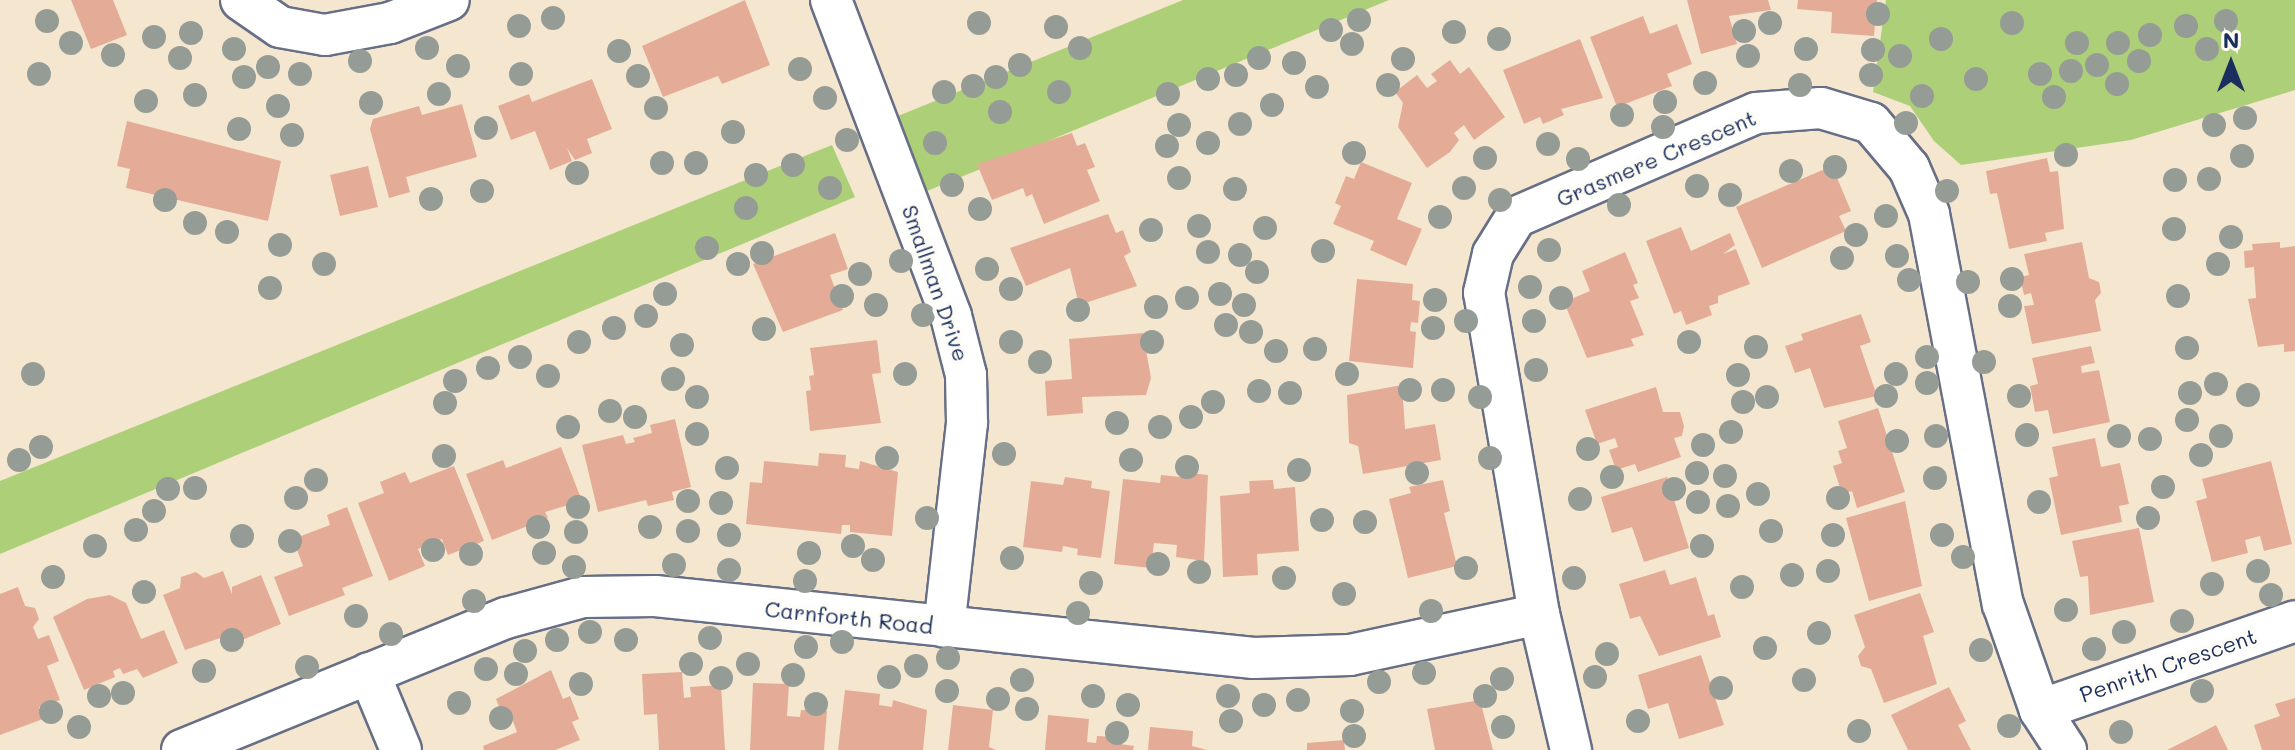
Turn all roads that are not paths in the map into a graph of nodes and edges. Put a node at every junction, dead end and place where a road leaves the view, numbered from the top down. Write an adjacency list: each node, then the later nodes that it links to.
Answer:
1 (241, 0): 2 (street)
2 (449, 0)
3 (831, 0): 6 (street, Smallman Drive)
4 (1539, 614): 6 (street, Carnforth Road); 8 (street, Grasmere Crescent); 11 (street, Grasmere Crescent)
5 (2295, 621): 8 (street, Penrith Crescent)
6 (944, 627): 7 (street, Carnforth Road)
7 (369, 673): 9 (street, Carnforth Road); 10 (street)
8 (2040, 710): 12 (street, Grasmere Crescent)
9 (182, 750)
10 (401, 750)
11 (1571, 750)
12 (2066, 750)

